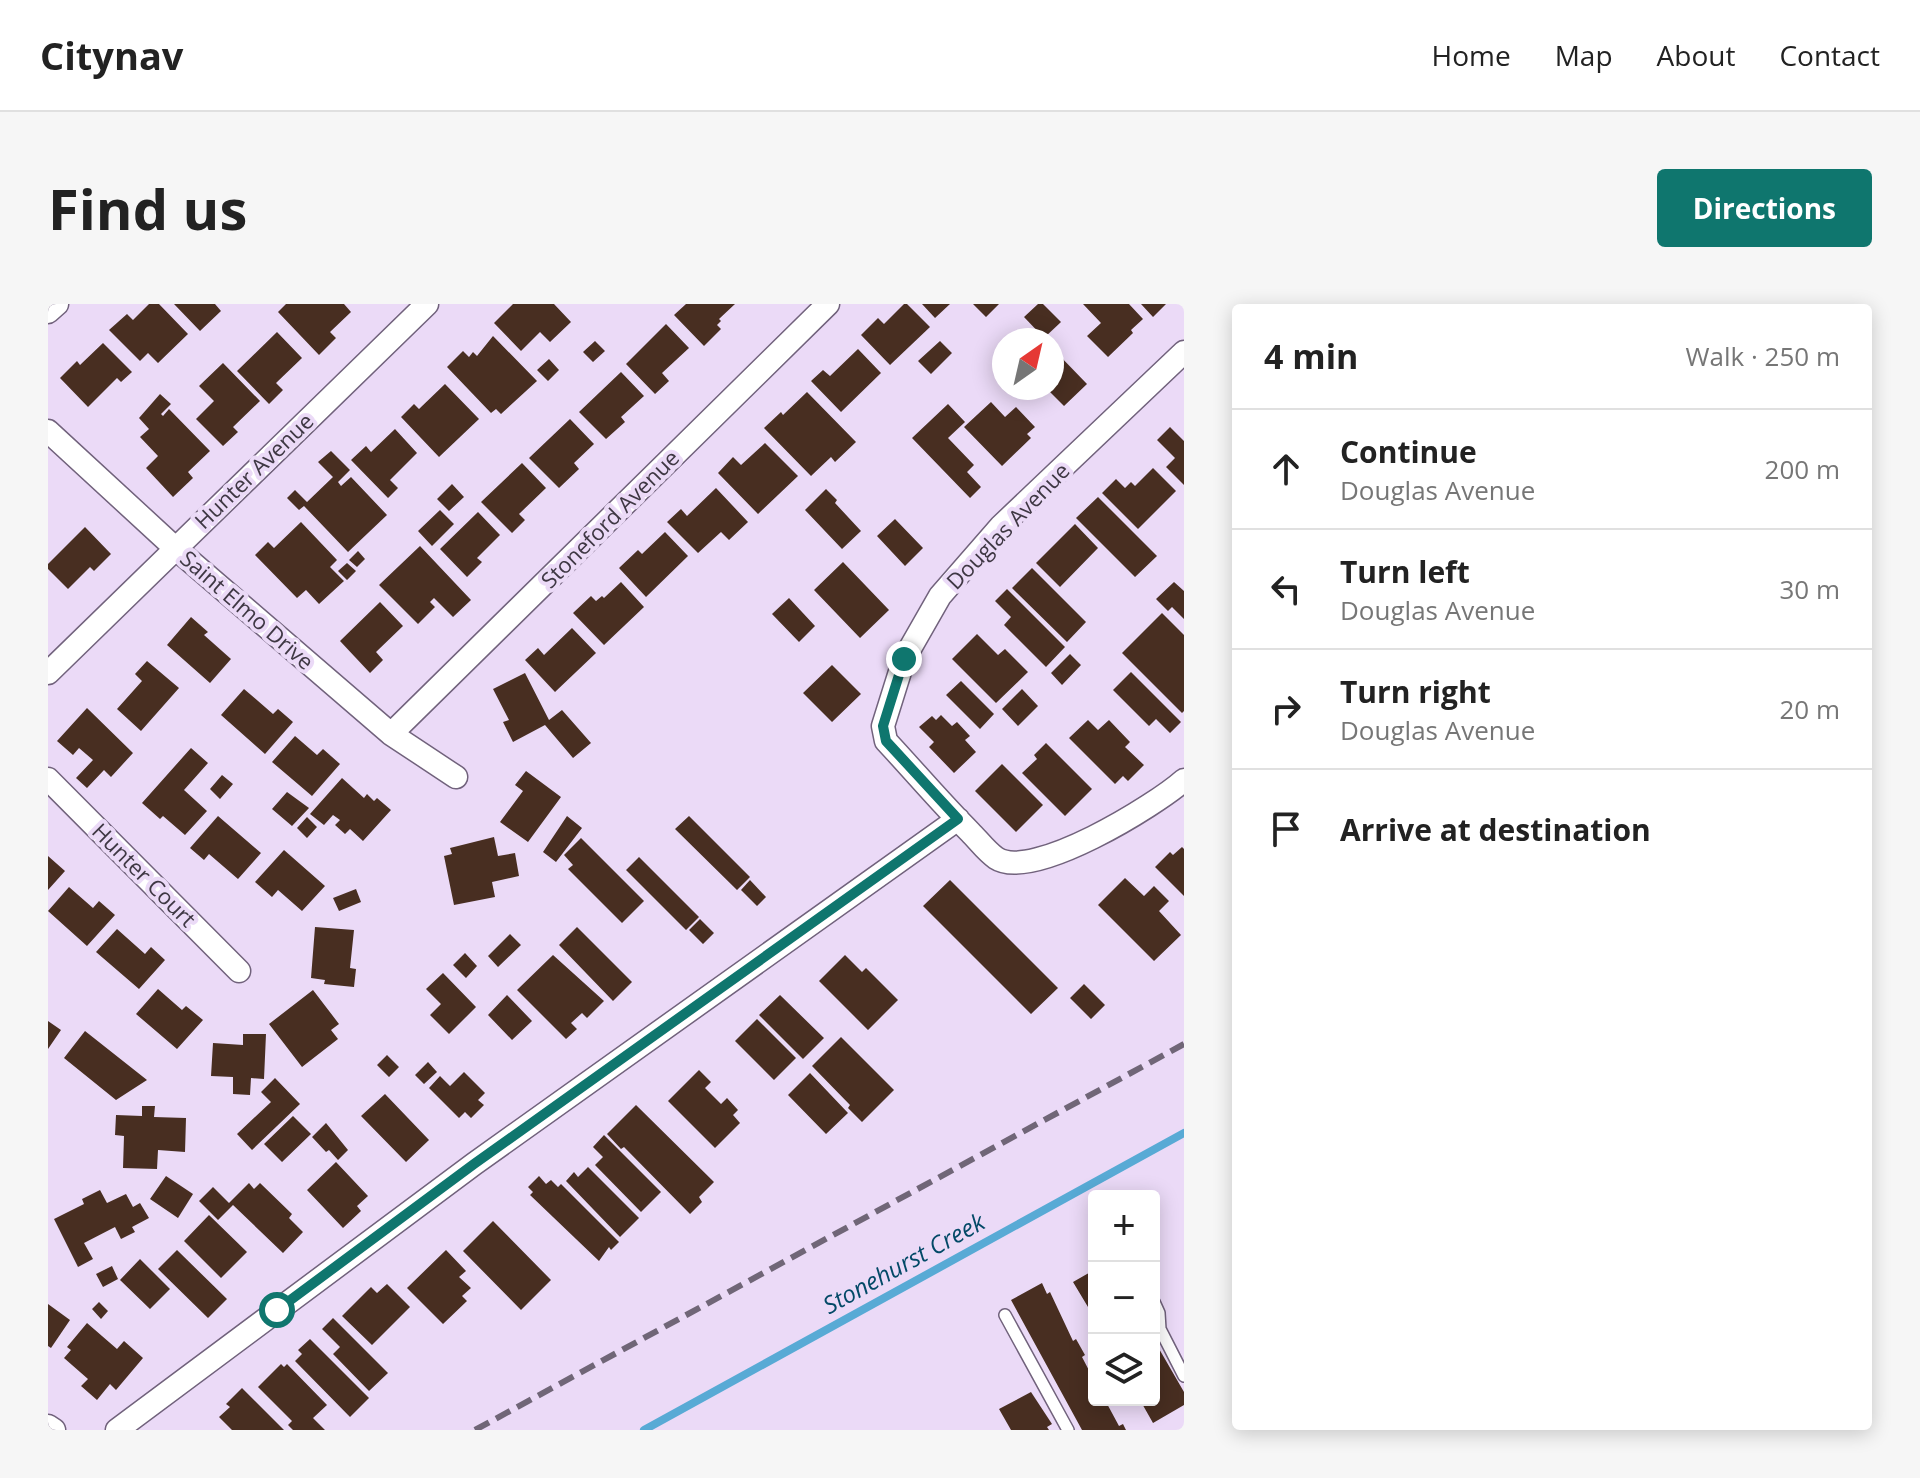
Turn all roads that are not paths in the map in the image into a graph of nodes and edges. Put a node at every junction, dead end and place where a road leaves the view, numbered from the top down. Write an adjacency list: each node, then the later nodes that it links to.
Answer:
1 (57, 304): 4 (street)
2 (427, 304): 7 (street, Hunter Avenue)
3 (828, 304): 9 (street, Stoneford Avenue)
4 (48, 312)
5 (1184, 352): 13 (street, Douglas Avenue)
6 (48, 431): 7 (street, Saint Elmo Drive)
7 (175, 548): 8 (street, Hunter Avenue); 9 (street, Saint Elmo Drive)
8 (48, 673)
9 (391, 734): 10 (street, Saint Elmo Drive)
10 (456, 777)
11 (48, 779): 14 (street, Hunter Court)
12 (1184, 780): 13 (street, Douglas Avenue)
13 (958, 819): 20 (street)
14 (239, 971)
15 (1005, 1315): 21 (lane)
16 (1160, 1329): 17 (lane)
17 (1184, 1376)
18 (48, 1426): 19 (street)
19 (54, 1430)
20 (117, 1430)
21 (1068, 1430)

